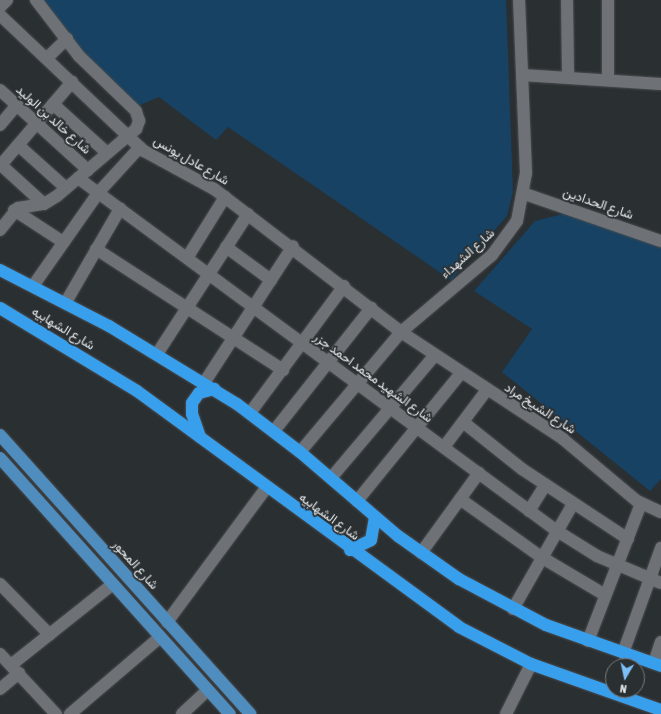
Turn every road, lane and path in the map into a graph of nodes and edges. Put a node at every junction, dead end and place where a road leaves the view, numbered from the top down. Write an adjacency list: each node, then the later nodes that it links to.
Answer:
1 (7, 0): 6 (street)
2 (36, 0): 8 (street)
3 (520, 0): 10 (street, شارع الشهداء)
4 (567, 0): 11 (street)
5 (608, 0): 12 (street)
6 (0, 7)
7 (0, 15): 9 (street, شارع عادل يونس)
8 (67, 39): 9 (street); 14 (street)
9 (47, 58): 13 (street, شارع عادل يونس)
10 (522, 76): 11 (street); 31 (street, شارع الشهداء)
11 (568, 76): 12 (street)
12 (608, 78): 15 (street)
13 (72, 82): 17 (street, شارع عادل يونس); 18 (street)
14 (107, 84): 17 (street); 22 (street)
15 (661, 84)
16 (0, 90): 19 (street, شارع خالد بن الوليد)
17 (92, 100): 22 (street, شارع عادل يونس)
18 (53, 104): 20 (street); 25 (street)
19 (17, 105): 20 (street, شارع خالد بن الوليد); 21 (street)
20 (37, 123): 23 (street); 27 (street, شارع خالد بن الوليد)
21 (0, 126)
22 (129, 135): 24 (street, شارع عادل يونس); 25 (street)
23 (18, 145): 26 (street); 29 (street)
24 (140, 147): 30 (street); 32 (street, شارع عادل يونس)
25 (107, 153): 27 (street)
26 (1, 166): 33 (street)
27 (88, 170): 28 (street)
28 (78, 178): 29 (street); 30 (street, شارع الشهيد محمد احمد جزر)
29 (66, 188): 33 (street)
30 (98, 193): 34 (street, شارع الشهيد محمد احمد جزر); 39 (street)
31 (525, 194): 38 (street, شارع الحدادين); 54 (street, شارع الشهداء)
32 (225, 197): 36 (street, شارع عادل يونس); 43 (street)
33 (44, 204): 35 (street)
34 (120, 209): 42 (street); 43 (street, شارع الشهيد محمد احمد جزر)
35 (14, 210): 37 (street); 39 (street)
36 (248, 214): 40 (street, شارع عادل يونس); 41 (street)
37 (0, 230)
38 (661, 241)
39 (63, 242): 47 (street)
40 (293, 246): 46 (street); 48 (street, شارع عادل يونس)
41 (226, 247): 45 (street); 46 (street)
42 (96, 249): 49 (street); 50 (street)
43 (187, 258): 45 (street, شارع الشهيد محمد احمد جزر)
44 (0, 270): 47 (highway, شارع الشهابيه)
45 (208, 274): 50 (street); 51 (street, شارع الشهيد محمد احمد جزر)
46 (271, 280): 51 (street)
47 (33, 286): 49 (highway, شارع الشهابيه)
48 (344, 286): 53 (street, شارع عادل يونس); 56 (street)
49 (66, 302): 57 (highway, شارع الشهابيه)
50 (187, 306): 55 (street); 57 (street)
51 (254, 307): 55 (street); 56 (street, شارع الشهيد محمد احمد جزر)
52 (0, 308): 71 (highway, شارع الشهابيه)
53 (371, 308): 54 (street, شارع عادل يونس); 59 (street)
54 (401, 332): 58 (street, شارع الشيخ مراد); 62 (street, شارع الشهداء)
55 (235, 336): 60 (street); 63 (street)
56 (303, 343): 59 (street, شارع الشهيد محمد احمد جزر); 60 (street)
57 (157, 354): 63 (highway, شارع الشهابيه)
58 (435, 355): 61 (street, شارع الشيخ مراد); 65 (street)
59 (329, 362): 62 (street, شارع الشهيد محمد احمد جزر); 69 (street)
60 (283, 370): 66 (street)
61 (461, 373): 64 (street, شارع الشيخ مراد); 68 (street)
62 (358, 383): 65 (street, شارع الشهيد محمد احمد جزر); 73 (street, شارع الشهداء)
63 (209, 386): 66 (highway, شارع الشهابيه); 71 (highway)
64 (486, 391): 67 (street); 82 (street, شارع الشيخ مراد)
65 (392, 408): 68 (street, شارع الشهيد محمد احمد جزر); 76 (street)
66 (250, 413): 69 (highway, شارع الشهابيه)
67 (463, 422): 72 (street); 77 (street)
68 (418, 428): 72 (street, شارع الشهيد محمد احمد جزر); 80 (street)
69 (274, 431): 73 (highway, شارع الشهابيه)
70 (0, 435): 98 (main road, شارع المحور)
71 (200, 436): 78 (highway, شارع الشهابيه)
72 (444, 447): 75 (street, شارع الشهيد محمد احمد جزر)
73 (300, 452): 76 (highway, شارع الشهابيه)
74 (0, 458): 95 (main road)
75 (479, 473): 79 (street); 83 (street, شارع الشهيد محمد احمد جزر)
76 (331, 478): 80 (highway, شارع الشهابيه)
77 (545, 486): 81 (street); 83 (street)
78 (266, 488): 89 (highway, شارع الشهابيه); 98 (street)
79 (460, 499): 90 (street); 91 (street)
80 (357, 501): 85 (highway, شارع الشهابيه)
81 (573, 504): 86 (street); 87 (street)
82 (641, 504): 84 (street, شارع الشيخ مراد); 87 (street)
83 (529, 511): 86 (street, شارع الشهيد محمد احمد جزر)
84 (661, 512)
85 (375, 517): 89 (highway); 90 (highway, شارع الشهابيه)
86 (557, 531): 91 (street); 92 (street, شارع الشهيد محمد احمد جزر)
87 (628, 539): 92 (street)
88 (661, 548): 93 (street)
89 (350, 550): 105 (highway, شارع الشهابيه)
90 (421, 553): 97 (highway, شارع الشهابيه)
91 (541, 557): 96 (street); 97 (street)
92 (617, 566): 93 (street, شارع الشهيد محمد احمد جزر); 96 (street)
93 (655, 581): 103 (street)
94 (0, 584): 99 (street)
95 (113, 584): 99 (street); 100 (main road)
96 (605, 595): 101 (street)
97 (513, 609): 101 (highway, شارع الشهابيه)
98 (167, 622): 115 (main road, شارع المحور)
99 (50, 635): 107 (street)
100 (160, 637): 109 (main road); 112 (street)
101 (588, 641): 103 (highway, شارع الشهابيه)
102 (661, 642): 106 (street)
103 (623, 653): 106 (highway, شارع الشهابيه)
104 (0, 654): 107 (street)
105 (531, 664): 110 (highway, شارع الشهابيه); 116 (street)
106 (657, 665)
107 (15, 669): 108 (street); 111 (street)
108 (0, 689)
109 (208, 690): 113 (street); 114 (main road)
110 (658, 706)
111 (56, 714)
112 (70, 714)
113 (182, 714)
114 (230, 714)
115 (250, 714)
116 (506, 714)

